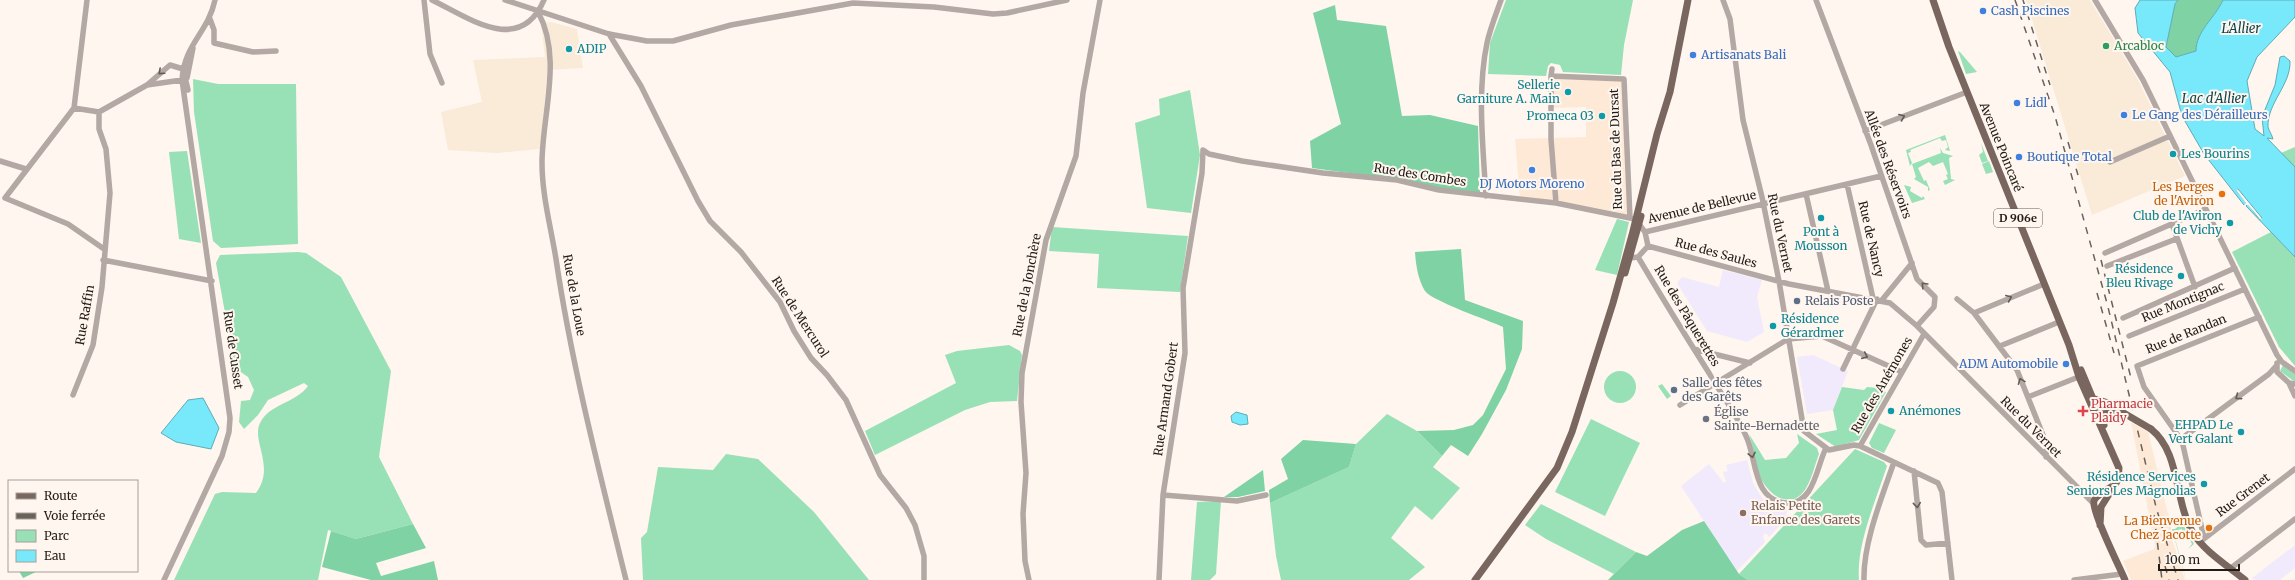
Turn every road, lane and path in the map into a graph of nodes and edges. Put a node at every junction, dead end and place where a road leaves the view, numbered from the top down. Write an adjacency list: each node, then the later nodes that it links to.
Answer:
1 (87, 0): 27 (street)
2 (215, 0): 16 (street, Rue de Cusset)
3 (424, 0): 23 (street)
4 (432, 0): 15 (street)
5 (504, 0): 15 (street)
6 (544, 0): 15 (street)
7 (1068, 0): 17 (street)
8 (1100, 0): 108 (street, Rue de la Jonchère)
9 (1501, 0): 39 (street)
10 (1688, 0): 44 (main road)
11 (1724, 0): 41 (street, Rue du Vernet)
12 (1816, 0): 30 (street, Allée des Réservoirs)
13 (1933, 0): 26 (main road, Avenue Poincaré / D 906e)
14 (2095, 0): 31 (street)
15 (538, 12): 17 (street); 106 (street, Rue de la Loue)
16 (210, 19): 18 (street); 19 (street, Rue de Cusset)
17 (609, 34): 107 (street, Rue de Mercurol)
18 (276, 51)
19 (185, 69): 22 (street); 24 (street, one-way to 24); 25 (street, Rue de Cusset)
20 (1552, 69): 21 (street)
21 (1551, 76): 40 (street); 44 (street, Rue du Bas de Dursat)
22 (183, 78): 24 (street); 25 (street); 28 (street, Rue de Cusset)
23 (442, 83)
24 (147, 86): 29 (street)
25 (188, 90): 28 (street, Rue de Cusset)
26 (1967, 92): 30 (street, one-way to 26); 56 (main road, Avenue Poincaré / D 906e)
27 (74, 108): 29 (street); 35 (street)
28 (188, 111): 54 (street, Rue de Cusset)
29 (98, 112): 47 (street, Rue Raffin)
30 (1865, 131): 36 (street, Allée des Réservoirs)
31 (2170, 136): 34 (street); 42 (street)
32 (1203, 150): 39 (street, Rue des Combes); 97 (street, Rue Armand Gobert)
33 (0, 161): 35 (street)
34 (2110, 162)
35 (26, 169): 47 (street)
36 (1881, 176): 37 (street, Avenue de Bellevue); 51 (street, Allée des Réservoirs)
37 (1847, 184): 38 (street, Avenue de Bellevue); 61 (street, Rue de Nancy)
38 (1806, 194): 41 (street, Avenue de Bellevue); 59 (street)
39 (1486, 196): 40 (street, Rue des Combes)
40 (1556, 203): 44 (street, Rue des Combes)
41 (1763, 204): 44 (street, Avenue de Bellevue); 55 (street, Rue du Vernet)
42 (2206, 209): 43 (street); 53 (street)
43 (2172, 224): 45 (street); 48 (street)
44 (1637, 227): 46 (street, Rue du Bas de Dursat); 49 (main road); 62 (main road)
45 (2176, 239): 52 (street); 57 (street)
46 (1648, 246): 49 (street); 55 (street, Rue des Saules)
47 (104, 249): 50 (street, Rue Raffin)
48 (2104, 253)
49 (1634, 257): 62 (main road); 72 (street, Rue des Pâquerettes)
50 (103, 260): 54 (street); 83 (street, Rue Raffin)
51 (1912, 263): 61 (street); 67 (street, Allée des Réservoirs, one-way to 51)
52 (2107, 266)
53 (2235, 268): 57 (street); 58 (street)
54 (212, 281): 105 (street, Rue de Cusset)
55 (1779, 281): 59 (street, Rue du Vernet); 70 (street)
56 (2044, 284): 63 (street, one-way to 56); 66 (main road, Avenue Poincaré / D 906e)
57 (2195, 287): 65 (street)
58 (2245, 289): 64 (street); 69 (street, Rue Montignac)
59 (1828, 291): 61 (street, Rue du Vernet)
60 (1957, 298): 63 (street)
61 (1877, 299): 67 (street, Rue du Vernet); 73 (street)
62 (1613, 303): 110 (main road)
63 (1974, 312): 71 (street)
64 (2259, 317): 75 (street); 89 (street, Rue de Randan)
65 (2123, 318)
66 (2060, 322): 71 (street); 79 (main road, Avenue Poincaré / D 906e)
67 (1917, 326): 68 (street, Rue du Vernet)
68 (1924, 334): 78 (street, Rue des Anémones); 93 (street, Rue du Vernet)
69 (2129, 336)
70 (1788, 340): 73 (street); 74 (street); 91 (street)
71 (2000, 346): 84 (street, one-way to 71)
72 (1694, 349): 74 (street); 81 (street, Rue des Pâquerettes)
73 (1852, 350): 76 (street); 78 (street, one-way to 78)
74 (1750, 363): 81 (street)
75 (2279, 364): 77 (street); 80 (street); 89 (street, one-way to 89)
76 (1843, 369)
77 (2295, 371)
78 (1902, 372): 90 (street, Rue des Anémones)
79 (2082, 376): 84 (street); 85 (main road, D 906e)
80 (2292, 383): 82 (street)
81 (1715, 384): 86 (street); 91 (street, Rue des Pâquerettes, one-way to 91)
82 (2295, 394)
83 (73, 395)
84 (2028, 397): 93 (street)
85 (2092, 402): 87 (main road); 88 (main road); 92 (main road)
86 (1680, 405)
87 (2122, 412): 88 (main road); 101 (main road, bridge)
88 (2100, 414): 92 (main road)
89 (2182, 441): 101 (street)
90 (1860, 446): 91 (street); 94 (street)
91 (1826, 448)
92 (2111, 448): 99 (main road)
93 (2046, 456): 99 (street, Rue du Vernet)
94 (1894, 462): 96 (street); 111 (street)
95 (2295, 469): 101 (street, Rue Grenet)
96 (1914, 471): 102 (street); 102 (street, one-way to 102)
97 (1163, 495): 98 (street); 109 (street, Rue Armand Gobert)
98 (1266, 495)
99 (2098, 503): 104 (main road)
100 (2295, 519): 103 (street)
101 (2202, 540): 103 (main road)
102 (1948, 543): 112 (street)
103 (2234, 574): 114 (main road)
104 (2124, 577): 113 (street)
105 (164, 580)
106 (626, 580)
107 (924, 580)
108 (1029, 580)
109 (1159, 580)
110 (1475, 580)
111 (1864, 580)
112 (1952, 580)
113 (2074, 580)
114 (2245, 580)

